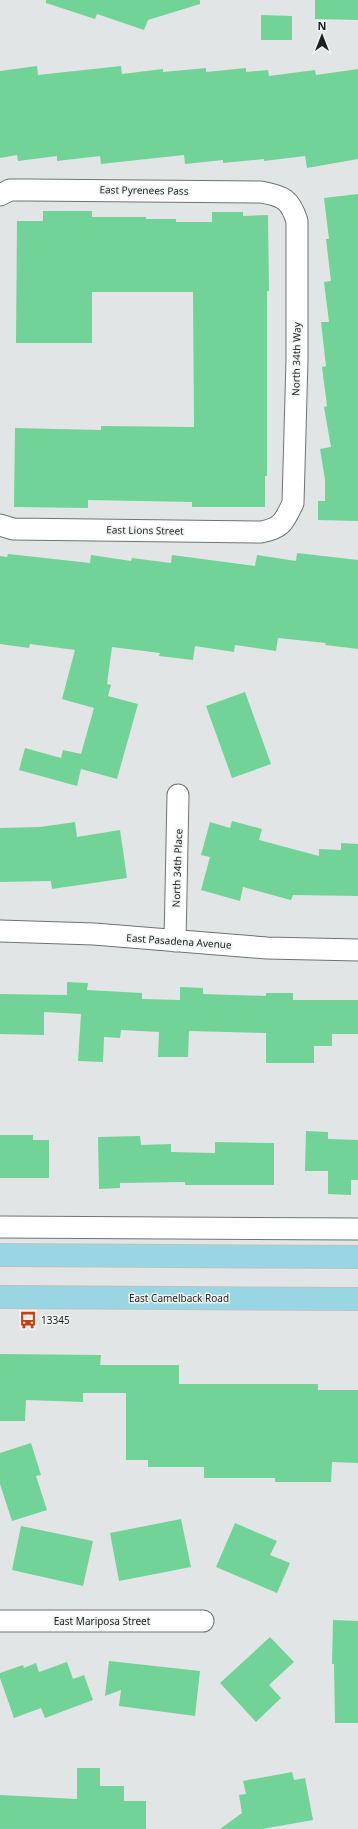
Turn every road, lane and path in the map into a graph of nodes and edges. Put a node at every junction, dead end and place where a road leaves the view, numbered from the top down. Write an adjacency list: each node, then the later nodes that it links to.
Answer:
1 (0, 195): 2 (street, East Pyrenees Pass)
2 (287, 201): 3 (street, North 34th Way)
3 (286, 518): 4 (street, East Lions Street)
4 (0, 525)
5 (178, 795): 7 (street, North 34th Place)
6 (0, 930): 7 (street, East Pasadena Avenue)
7 (175, 941): 8 (street, East Pasadena Avenue)
8 (358, 950)
9 (0, 1226): 10 (street)
10 (358, 1229)
11 (0, 1255): 12 (main road)
12 (358, 1257)
13 (0, 1296): 14 (main road, East Camelback Road)
14 (358, 1299)
15 (0, 1621): 16 (street, East Mariposa Street)
16 (203, 1621)

